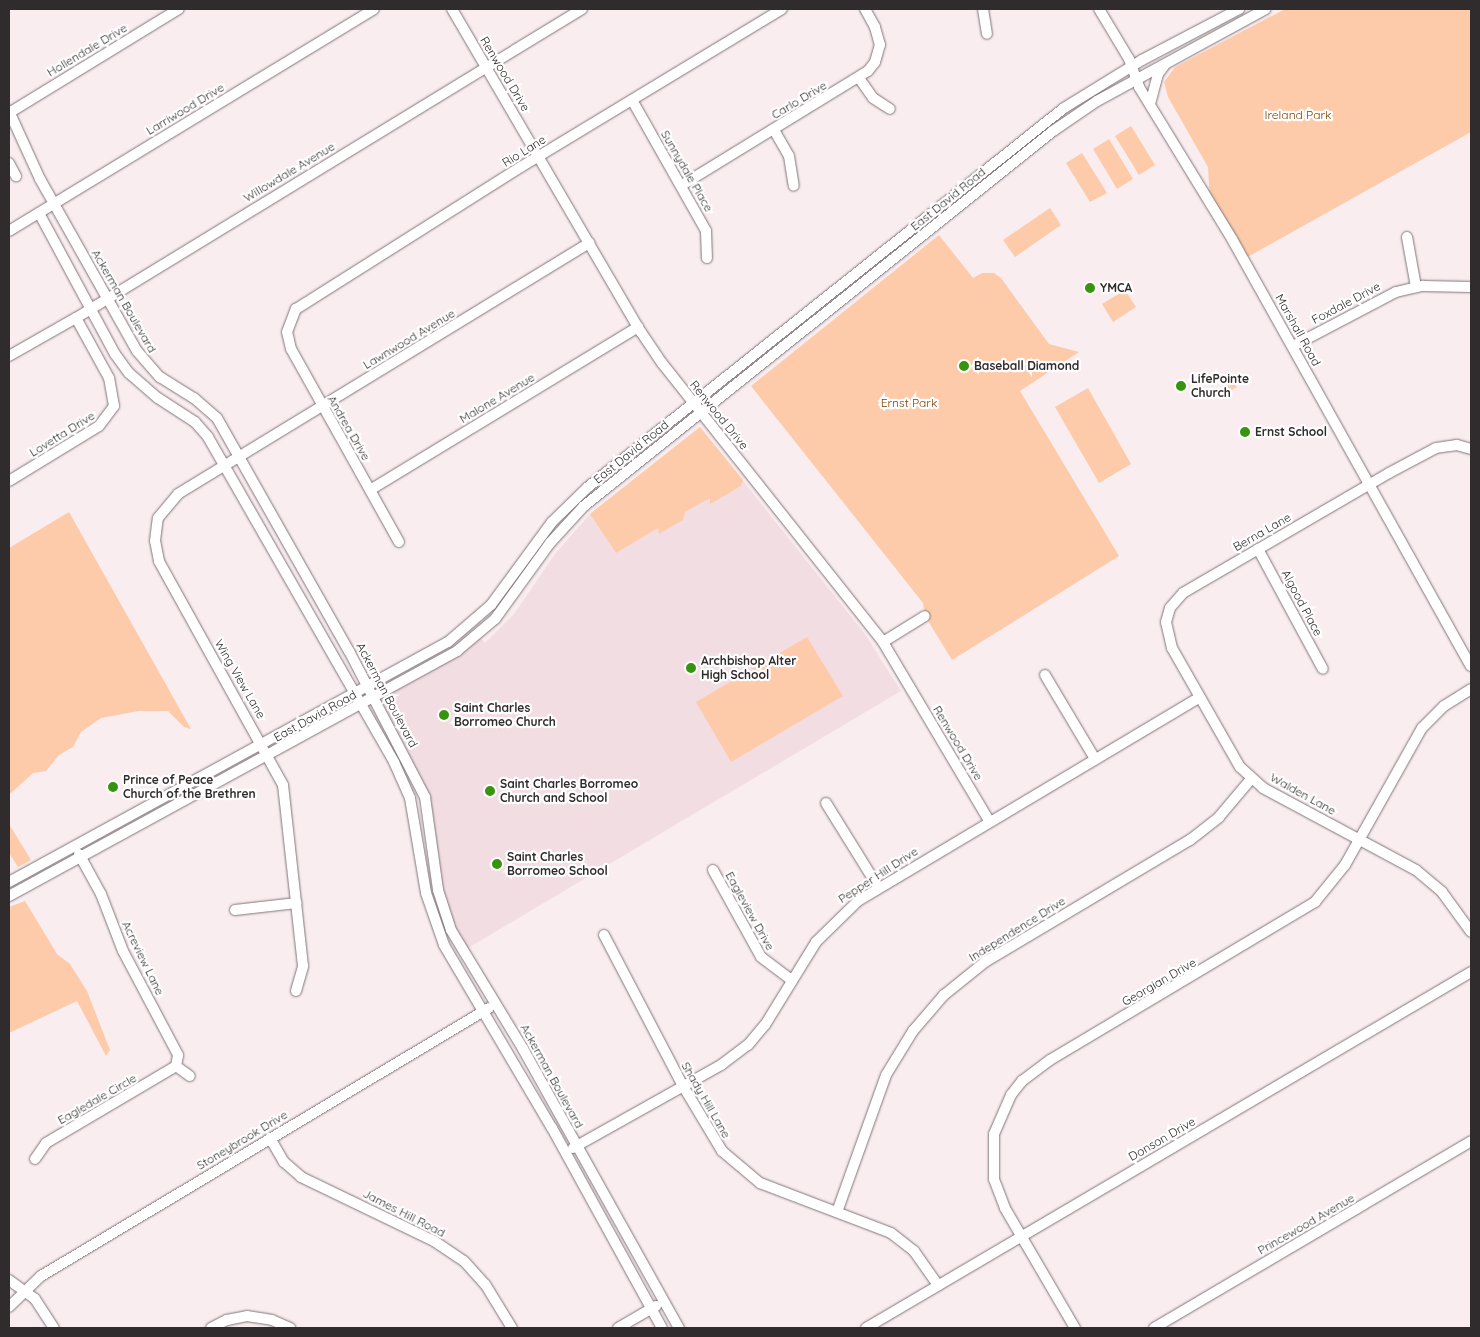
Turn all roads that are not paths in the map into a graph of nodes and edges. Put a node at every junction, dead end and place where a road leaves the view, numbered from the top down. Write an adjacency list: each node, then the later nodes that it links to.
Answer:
1 (179, 9): 21 (street, Hollendale Drive)
2 (374, 9): 28 (street, Larriwood Drive)
3 (452, 9): 14 (street, Renwood Drive)
4 (582, 9): 14 (street, Willowdale Avenue)
5 (782, 9): 11 (street, Rio Lane)
6 (865, 9): 16 (street, Carlo Drive)
7 (983, 9): 12 (street)
8 (1099, 9): 15 (street, Marshall Road)
9 (1239, 9): 15 (street, East David Road)
10 (1266, 9): 13 (street, East David Road)
11 (766, 13): 18 (street, Rio Lane)
12 (987, 34)
13 (1168, 62): 17 (street, East David Road); 19 (street)
14 (486, 67): 23 (street, Renwood Drive); 38 (street, Willowdale Avenue)
15 (1132, 67): 17 (street, Marshall Road); 34 (street, East David Road)
16 (859, 78): 20 (street); 22 (street, Carlo Drive)
17 (1136, 79): 19 (street, Marshall Road); 35 (street, East David Road)
18 (632, 100): 23 (street, Rio Lane); 26 (street, Sunnydale Place)
19 (1150, 104): 43 (street, Marshall Road)
20 (890, 109)
21 (9, 112): 28 (street, Ackerman Boulevard)
22 (774, 130): 26 (street, Carlo Drive); 27 (street)
23 (540, 156): 32 (street, Renwood Drive); 41 (street, Rio Lane)
24 (9, 163): 25 (street)
25 (16, 176)
26 (682, 185): 33 (street, Sunnydale Place)
27 (794, 186)
28 (54, 204): 29 (street, Larriwood Drive); 38 (street, Ackerman Boulevard)
29 (39, 213): 30 (street, Larriwood Drive); 39 (street, Ackerman Boulevard)
30 (9, 231)
31 (1407, 237): 36 (street)
32 (590, 244): 42 (street, Renwood Drive); 46 (street, Lawnwood Avenue)
33 (707, 258)
34 (871, 260): 35 (street); 45 (street, East David Road)
35 (880, 271): 47 (street, East David Road)
36 (1416, 287): 37 (street, Foxdale Drive); 43 (street, Foxdale Drive)
37 (1471, 287)
38 (106, 297): 39 (street, Willowdale Avenue); 49 (street, Ackerman Boulevard)
39 (91, 308): 40 (street, Willowdale Avenue); 50 (street, Ackerman Boulevard)
40 (76, 318): 44 (street, Willowdale Avenue); 51 (street, Lovetta Drive)
41 (288, 324): 46 (street, Andrea Drive)
42 (638, 327): 45 (street, Renwood Drive); 53 (street, Malone Avenue)
43 (1293, 346): 52 (street, Marshall Road)
44 (9, 356)
45 (694, 403): 47 (street, Renwood Drive); 62 (street, East David Road)
46 (322, 406): 49 (street, Lawnwood Avenue); 53 (street, Andrea Drive)
47 (701, 412): 58 (street, Renwood Drive); 65 (street, East David Road)
48 (1471, 448): 52 (street, Berna Lane)
49 (240, 455): 50 (street, Wing View Lane); 62 (street, Ackerman Boulevard)
50 (224, 465): 64 (street, Ackerman Boulevard); 68 (street, Wing View Lane)
51 (9, 481)
52 (1370, 484): 55 (street, Berna Lane); 59 (street, Marshall Road)
53 (370, 490): 54 (street, Andrea Drive)
54 (399, 542)
55 (1258, 549): 56 (street, Berna Lane); 60 (street, Algood Place)
56 (1170, 608): 66 (street, Walden Lane)
57 (925, 616): 58 (street)
58 (883, 642): 73 (street, Renwood Drive)
59 (1471, 666)
60 (1323, 669)
61 (1045, 675): 70 (street)
62 (368, 687): 64 (street, East David Road); 65 (street, Ackerman Boulevard)
63 (1471, 689): 74 (street, Georgian Drive)
64 (353, 694): 67 (street, Ackerman Boulevard); 68 (street, East David Road)
65 (374, 698): 67 (street, East David Road); 89 (street, Ackerman Boulevard)
66 (1199, 698): 70 (street, Pepper Hill Drive); 71 (street, Walden Lane)
67 (362, 705): 69 (street, East David Road); 90 (street, Ackerman Boulevard)
68 (263, 744): 69 (street, Wing View Lane); 75 (street, East David Road)
69 (268, 756): 76 (street, East David Road); 82 (street, Wing View Lane)
70 (1095, 759): 73 (street, Pepper Hill Drive)
71 (1251, 779): 74 (street, Walden Lane); 99 (street, Independence Drive)
72 (826, 803): 80 (street)
73 (990, 822): 80 (street, Pepper Hill Drive)
74 (1359, 839): 84 (street, Walden Lane); 100 (street, Georgian Drive)
75 (77, 845): 76 (street, Acreview Lane); 78 (street, East David Road)
76 (81, 858): 78 (street); 81 (street, East David Road); 91 (street, Acreview Lane)
77 (713, 870): 87 (street, Eagleview Drive)
78 (28, 872): 79 (street, East David Road)
79 (9, 882)
80 (878, 888): 87 (street, Pepper Hill Drive)
81 (9, 896)
82 (297, 903): 83 (street); 88 (street, Wing View Lane)
83 (235, 910)
84 (1471, 932)
85 (604, 936): 93 (street, Shady Hill Lane)
86 (1471, 972): 100 (street, Donson Drive)
87 (792, 980): 93 (street, Pepper Hill Drive)
88 (296, 990)
89 (495, 1004): 90 (street, Stoneybrook Drive); 96 (street, Ackerman Boulevard)
90 (483, 1011): 94 (street, Stoneybrook Drive); 97 (street, Ackerman Boulevard)
91 (176, 1066): 92 (street); 98 (street, Eagledale Circle)
92 (190, 1076)
93 (683, 1086): 96 (street, Pepper Hill Drive); 99 (street, Shady Hill Lane)
94 (270, 1138): 103 (street, Stoneybrook Drive); 110 (street, James Hill Road)
95 (1471, 1141): 116 (street, Princewood Avenue)
96 (577, 1146): 97 (street, Pepper Hill Drive); 104 (street, Ackerman Boulevard)
97 (565, 1152): 106 (street, Ackerman Boulevard)
98 (35, 1159)
99 (837, 1212): 102 (street, Shady Hill Lane)
100 (1022, 1236): 102 (street, Donson Drive); 115 (street, Georgian Drive)
101 (9, 1280): 103 (street)
102 (938, 1285): 114 (street, Donson Drive)
103 (25, 1290): 105 (street, Stoneybrook Drive); 107 (street)
104 (664, 1301): 106 (street); 113 (street, Ackerman Boulevard)
105 (9, 1307)
106 (652, 1308): 111 (street); 112 (street, Ackerman Boulevard)
107 (54, 1328)
108 (211, 1328): 109 (street)
109 (290, 1328)
110 (512, 1328)
111 (618, 1328)
112 (662, 1328)
113 (679, 1328)
114 (866, 1328)
115 (1075, 1328)
116 (1154, 1328)

